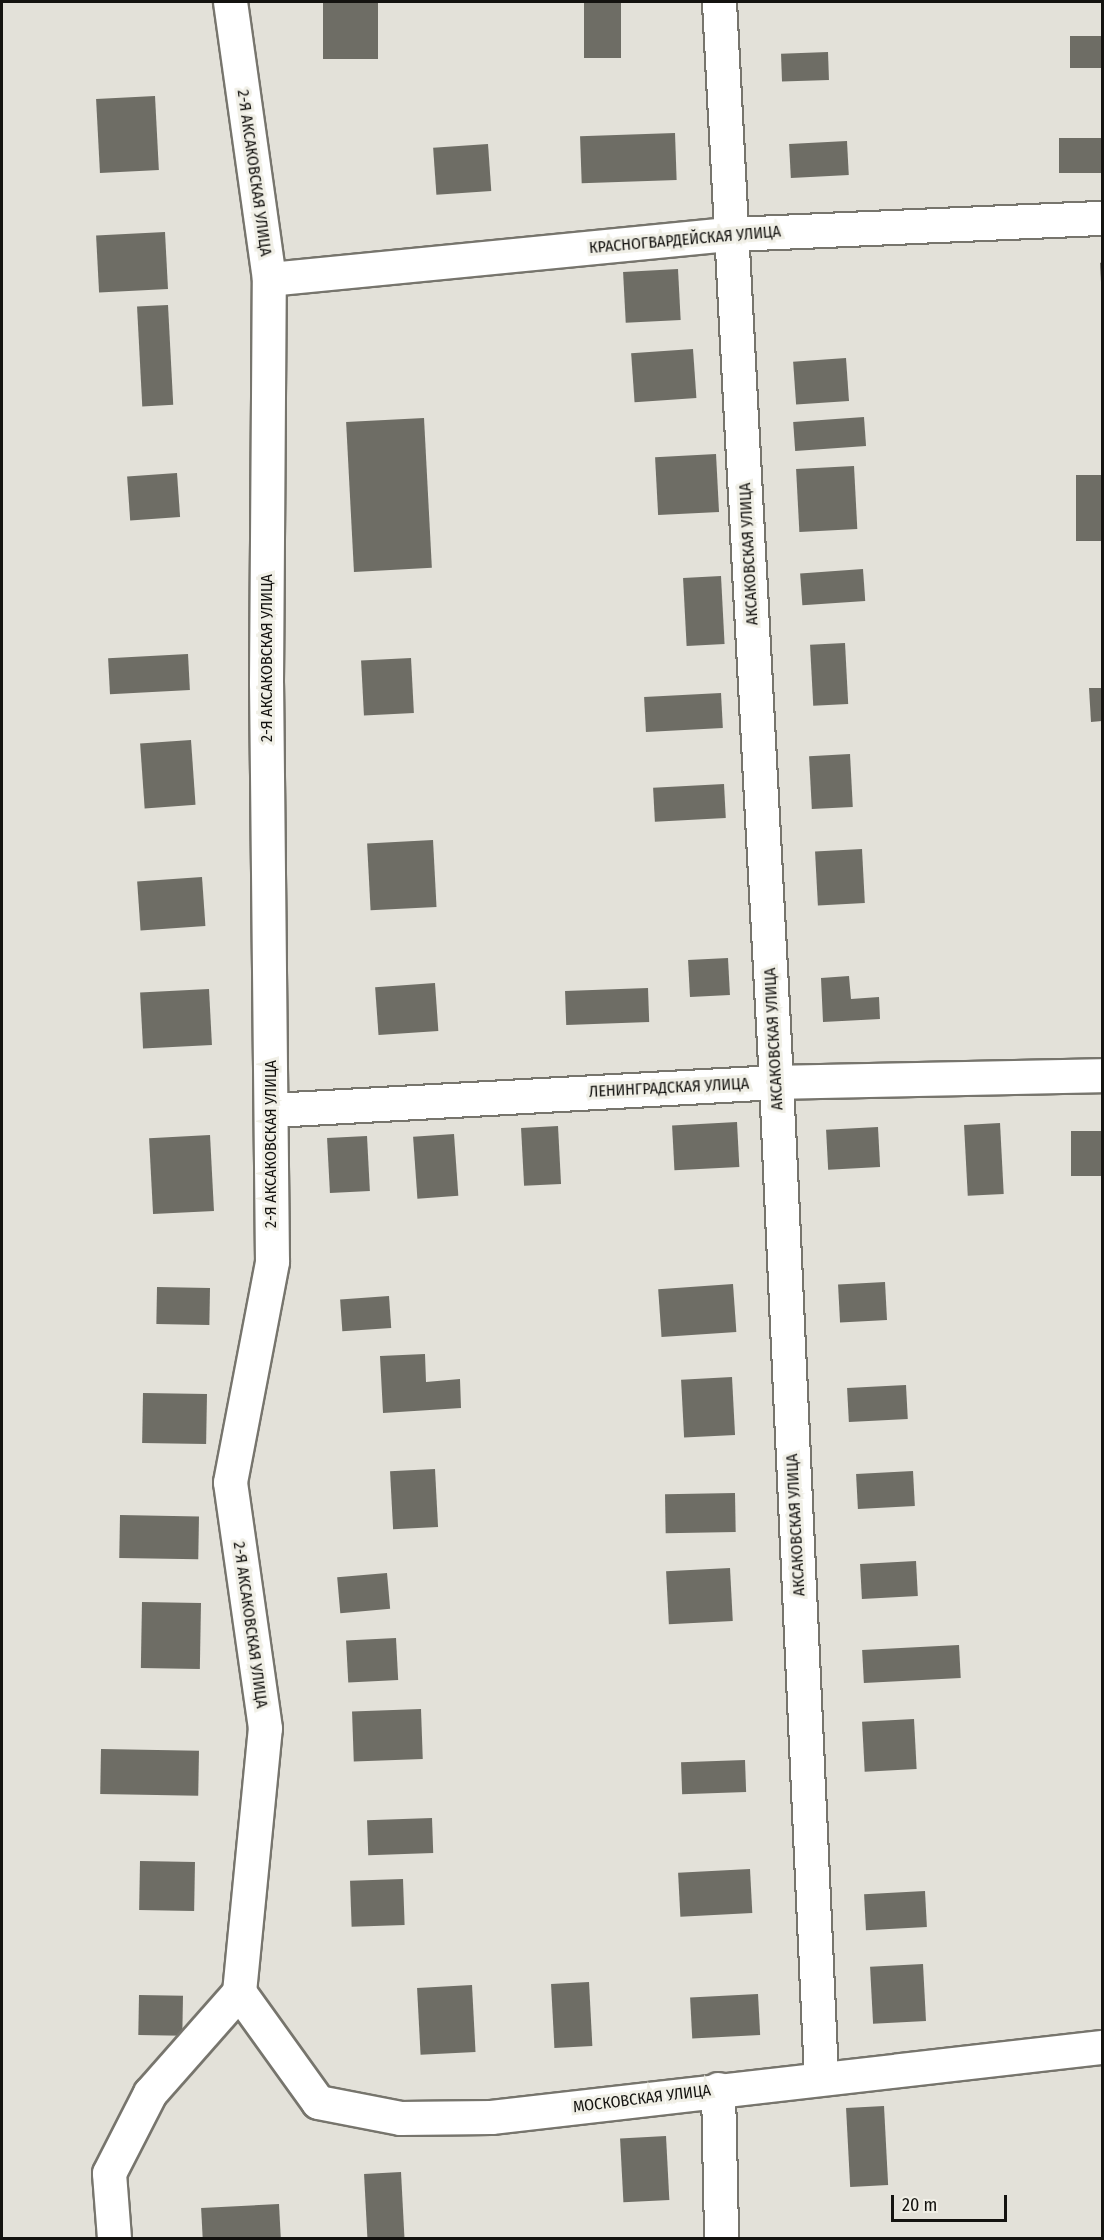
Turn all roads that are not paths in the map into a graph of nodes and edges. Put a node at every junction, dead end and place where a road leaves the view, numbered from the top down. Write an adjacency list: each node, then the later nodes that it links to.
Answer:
1 (230, 2): 5 (street, 2-Я АКСАКОВСКАЯ УЛИЦА)
2 (719, 2): 4 (street, АКСАКОВСКАЯ УЛИЦА)
3 (1102, 218): 4 (street, КРАСНОГВАРДЕЙСКАЯ УЛИЦА)
4 (732, 234): 5 (street, КРАСНОГВАРДЕЙСКАЯ УЛИЦА); 7 (street, АКСАКОВСКАЯ УЛИЦА)
5 (269, 279): 8 (street, 2-Я АКСАКОВСКАЯ УЛИЦА)
6 (1102, 1075): 7 (street, ЛЕНИНГРАДСКАЯ УЛИЦА)
7 (776, 1082): 8 (street, ЛЕНИНГРАДСКАЯ УЛИЦА); 11 (street, АКСАКОВСКАЯ УЛИЦА)
8 (272, 1110): 9 (street, 2-Я АКСАКОВСКАЯ УЛИЦА)
9 (239, 1992): 12 (street, МОСКОВСКАЯ УЛИЦА); 13 (street)
10 (1102, 2047): 11 (street, МОСКОВСКАЯ УЛИЦА)
11 (821, 2078): 12 (street, МОСКОВСКАЯ УЛИЦА)
12 (718, 2089): 14 (street)
13 (114, 2238)
14 (721, 2238)

